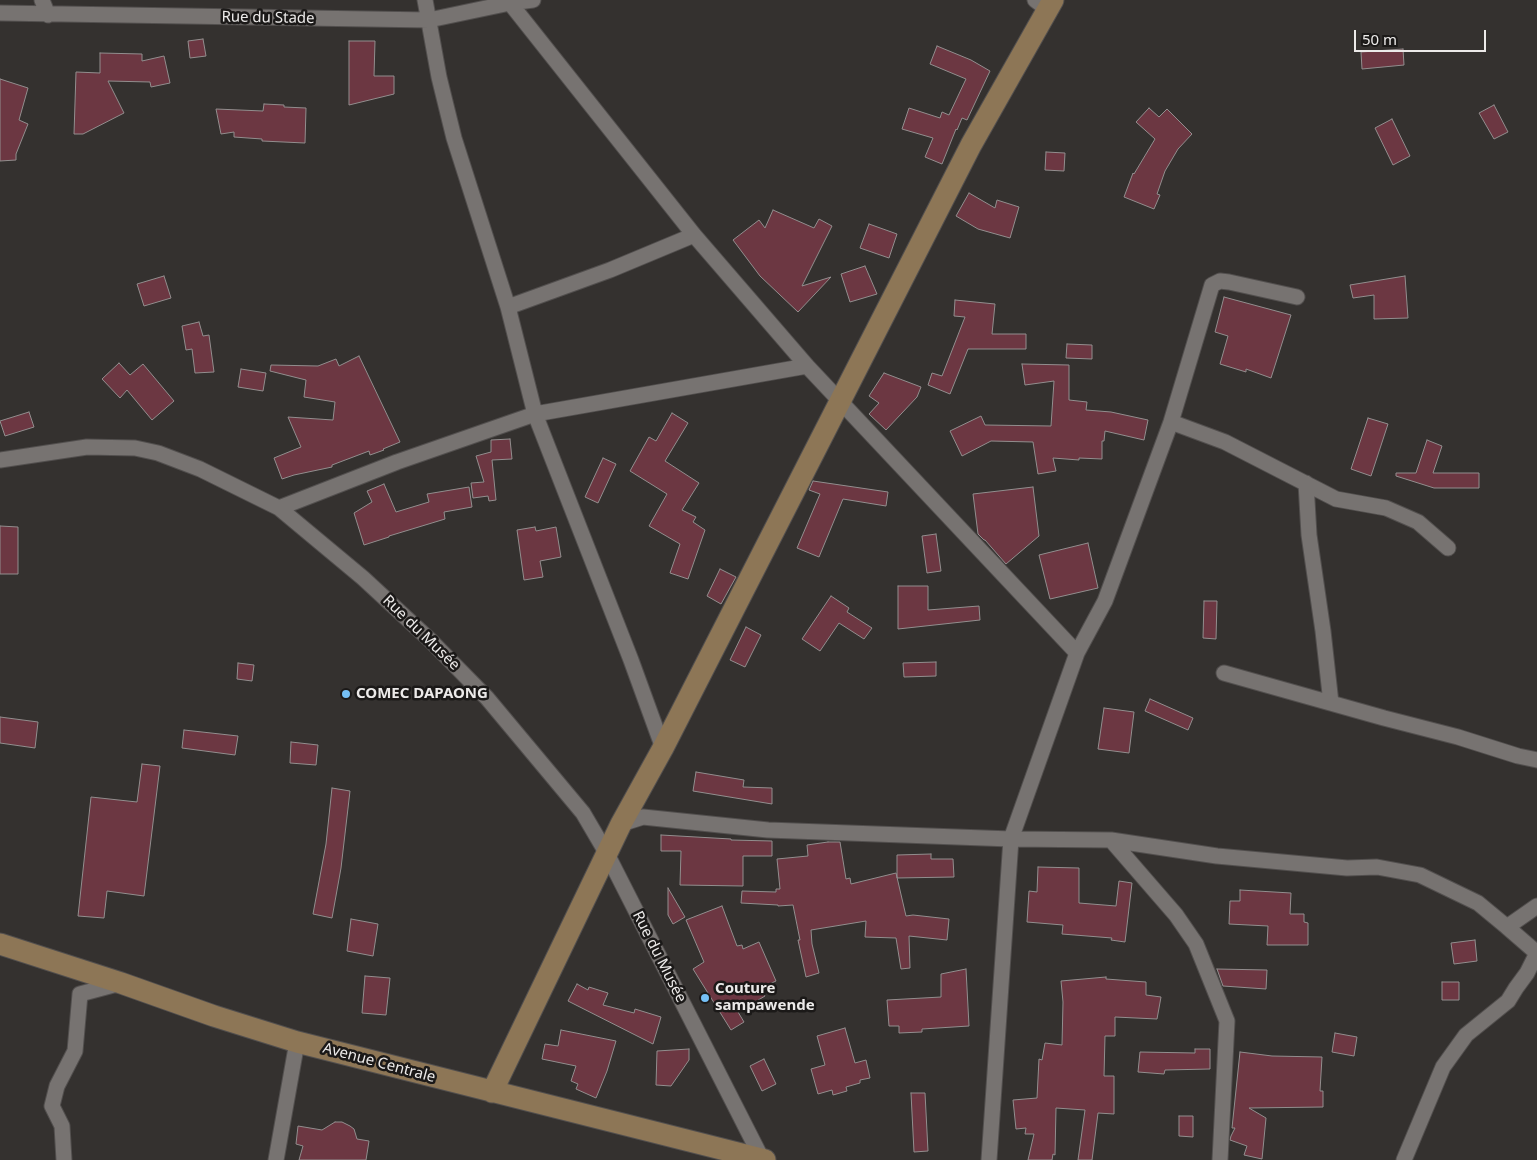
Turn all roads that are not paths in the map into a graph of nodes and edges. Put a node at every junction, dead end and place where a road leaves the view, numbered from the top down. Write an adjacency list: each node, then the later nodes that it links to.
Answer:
1 (42, 0): 7 (street)
2 (425, 0): 8 (street)
3 (533, 0): 4 (street, Rue du Stade)
4 (510, 3): 8 (street, Rue du Stade); 9 (street)
5 (1045, 3): 13 (street)
6 (0, 13): 7 (street, Rue du Stade)
7 (48, 15): 8 (street, Rue du Stade)
8 (429, 20): 11 (street)
9 (694, 235): 11 (street); 12 (street)
10 (1297, 297): 15 (street)
11 (508, 307): 14 (street)
12 (808, 366): 13 (street); 14 (street)
13 (840, 401): 20 (street); 23 (street)
14 (535, 414): 18 (street); 23 (street)
15 (1171, 422): 17 (street); 20 (street)
16 (0, 460): 18 (street, Rue du Musée)
17 (1306, 483): 19 (street); 22 (street)
18 (279, 508): 28 (street, Rue du Musée)
19 (1448, 548)
20 (1077, 653): 26 (street)
21 (1224, 673): 22 (street)
22 (1331, 703): 24 (street)
23 (663, 748): 25 (street)
24 (1537, 760)
25 (621, 824): 26 (street); 28 (street)
26 (1011, 839): 27 (street); 39 (street)
27 (1112, 840): 30 (street); 40 (street)
28 (607, 854): 35 (street); 38 (street, Rue du Musée)
29 (1537, 906): 30 (street)
30 (1507, 927): 32 (street)
31 (0, 944): 33 (street, Avenue Centrale)
32 (1537, 952): 41 (street)
33 (121, 983): 34 (street, Avenue Centrale); 36 (street)
34 (297, 1042): 35 (street, Avenue Centrale); 37 (street)
35 (492, 1092): 38 (street, Avenue Centrale)
36 (64, 1160)
37 (276, 1160)
38 (762, 1160)
39 (989, 1160)
40 (1220, 1160)
41 (1404, 1160)

